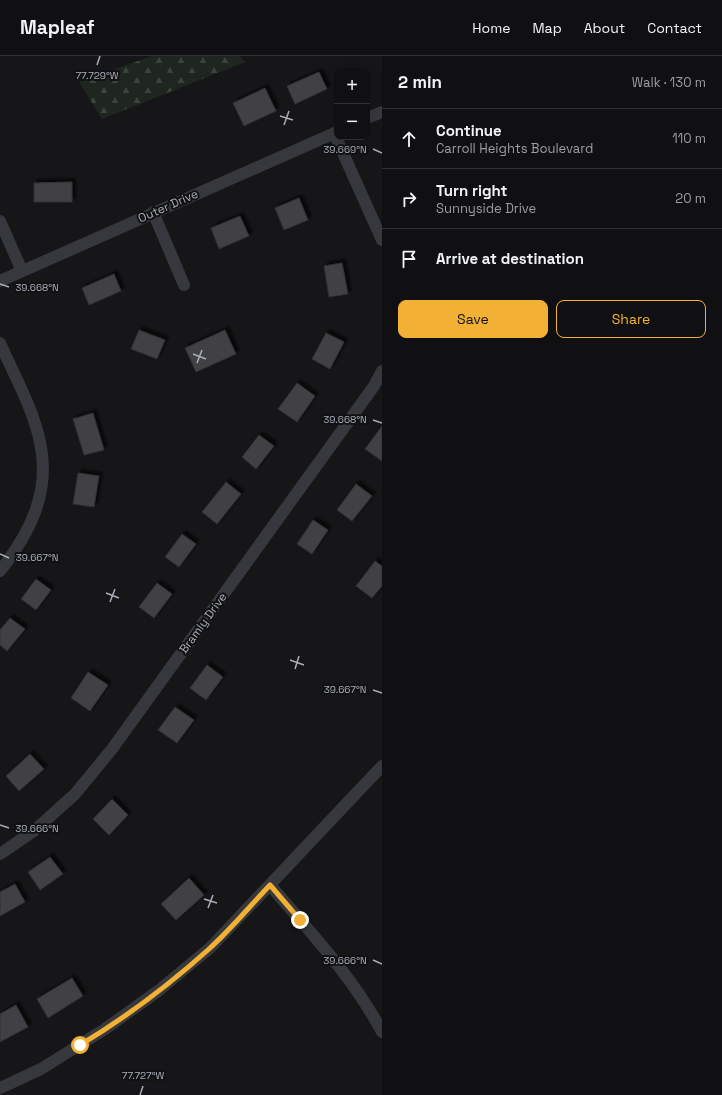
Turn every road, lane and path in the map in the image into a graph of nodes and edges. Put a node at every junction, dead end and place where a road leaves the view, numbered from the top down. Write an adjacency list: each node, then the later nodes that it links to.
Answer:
1 (382, 112): 2 (street)
2 (370, 117)
3 (334, 133): 5 (street, Outer Drive)
4 (339, 140): 7 (street)
5 (153, 212): 8 (street, Outer Drive); 10 (street)
6 (0, 221): 8 (street)
7 (382, 240)
8 (22, 271): 9 (street, Outer Drive)
9 (0, 282)
10 (184, 285)
11 (0, 343): 13 (street)
12 (382, 371): 15 (street, Bramly Drive)
13 (0, 571)
14 (382, 766): 16 (street)
15 (0, 854)
16 (270, 885): 17 (street); 18 (street)
17 (382, 1032)
18 (0, 1088)

